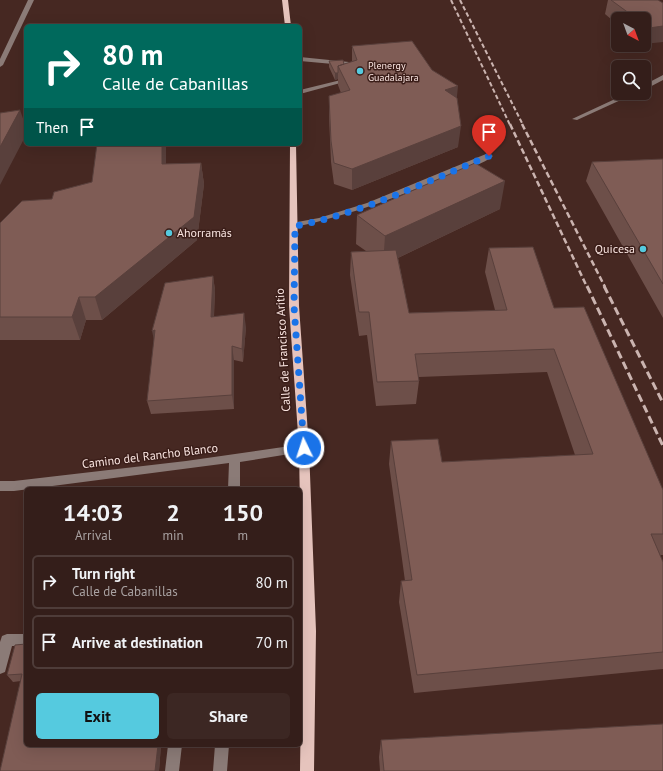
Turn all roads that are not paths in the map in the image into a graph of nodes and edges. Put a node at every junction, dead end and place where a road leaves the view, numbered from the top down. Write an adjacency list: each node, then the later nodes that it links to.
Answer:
1 (31, 0): 5 (street)
2 (285, 0): 3 (main road)
3 (288, 24)
4 (302, 59): 8 (street)
5 (0, 65)
6 (663, 77): 7 (street)
7 (651, 84)
8 (302, 92)
9 (617, 100): 10 (street)
10 (575, 119)
11 (293, 146): 13 (main road, Calle de Francisco Aritio)
12 (489, 156): 13 (street)
13 (295, 226): 14 (main road, Calle de Francisco Aritio)
14 (304, 448): 15 (street, Camino del Rancho Blanco); 18 (main road, Calle de Francisco Aritio)
15 (235, 458): 16 (street, Camino del Rancho Blanco); 17 (street)
16 (0, 486)
17 (234, 487)
18 (305, 631): 25 (main road, Calle de Francisco Aritio)
19 (24, 640): 20 (street)
20 (0, 667)
21 (175, 747): 23 (street)
22 (222, 747): 24 (street)
23 (172, 771)
24 (220, 771)
25 (307, 771)

